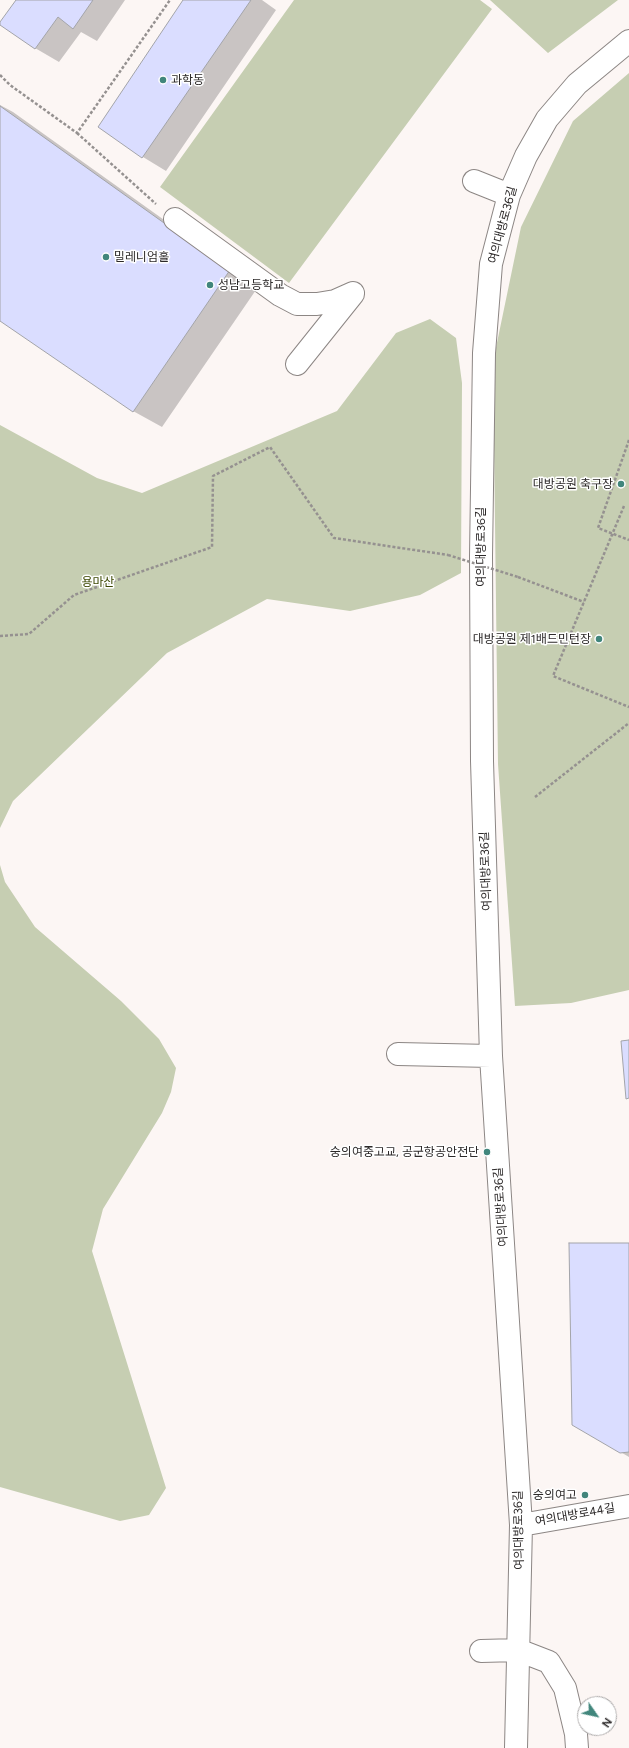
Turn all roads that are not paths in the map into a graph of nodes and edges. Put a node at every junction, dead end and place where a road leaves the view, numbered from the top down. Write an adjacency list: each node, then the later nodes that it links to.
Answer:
1 (629, 41): 3 (street, 여의대방로36길)
2 (474, 181): 3 (street)
3 (509, 195): 7 (street, 여의대방로36길)
4 (175, 219): 5 (street)
5 (297, 364)
6 (398, 1054): 7 (street)
7 (492, 1056): 9 (street, 여의대방로36길)
8 (629, 1506): 9 (street, 여의대방로44길)
9 (521, 1524): 10 (street, 여의대방로36길)
10 (518, 1650): 11 (street); 12 (street, 여의대방로36길); 13 (street)
11 (481, 1651)
12 (516, 1748)
13 (577, 1748)

